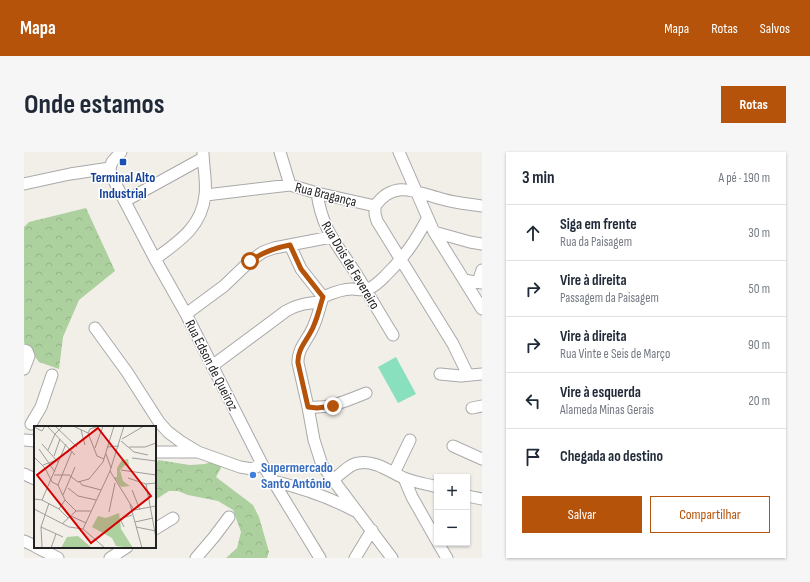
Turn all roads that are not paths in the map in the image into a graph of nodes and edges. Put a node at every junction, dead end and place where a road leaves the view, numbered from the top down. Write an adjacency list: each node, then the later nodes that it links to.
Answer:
1 (121, 152): 5 (street)
2 (280, 152): 7 (street)
3 (399, 152): 8 (street)
4 (203, 155): 10 (street); 11 (street)
5 (110, 168): 6 (street); 11 (street, Rua Edson de Queiroz)
6 (24, 184)
7 (290, 185): 9 (street, Rua Bragança); 10 (street, Rua Bragança)
8 (417, 192): 12 (street); 13 (street); 14 (street)
9 (317, 193): 12 (street, Rua Bragança); 16 (street, Rua Dois de Fevereiro)
10 (206, 195): 19 (street)
11 (124, 200): 19 (street, Rua Edson de Queiroz)
12 (375, 206): 20 (street)
13 (482, 206)
14 (427, 219): 15 (street); 20 (street)
15 (434, 232): 17 (street); 22 (street)
16 (331, 237): 18 (street); 24 (street, Rua Dois de Fevereiro)
17 (482, 244)
18 (290, 245): 25 (street); 27 (street)
19 (155, 259): 27 (street, Rua Edson de Queiroz)
20 (401, 260): 24 (street); 36 (street)
21 (482, 270): 23 (street)
22 (464, 280): 23 (street); 26 (street)
23 (480, 282)
24 (366, 290): 25 (street); 29 (street, Rua Dois de Fevereiro)
25 (322, 300): 31 (street); 38 (street)
26 (482, 309)
27 (186, 314): 31 (street, Rua Edson de Queiroz)
28 (95, 328): 43 (street)
29 (393, 335)
30 (24, 350): 32 (street)
31 (212, 366): 45 (street, Rua Edson de Queiroz)
32 (24, 369)
33 (440, 374): 36 (street)
34 (482, 374): 36 (street)
35 (52, 375): 39 (street)
36 (468, 376)
37 (366, 393): 38 (street)
38 (308, 407): 49 (street)
39 (31, 424)
40 (410, 440): 47 (street)
41 (453, 446): 44 (street)
42 (156, 452): 43 (street)
43 (198, 452): 45 (street)
44 (482, 459)
45 (262, 464): 50 (street, Rua Edson de Queiroz)
46 (24, 474): 48 (street)
47 (399, 476): 49 (street); 51 (street); 59 (street)
48 (34, 479)
49 (333, 480): 54 (street)
50 (273, 481): 54 (street); 68 (street, Rua Edson de Queiroz)
51 (434, 486)
52 (470, 497): 53 (street)
53 (482, 499)
54 (359, 513): 58 (street)
55 (229, 517): 67 (street)
56 (173, 518): 57 (street)
57 (156, 528)
58 (372, 530): 69 (street); 70 (street)
59 (434, 535)
60 (24, 541): 61 (street)
61 (34, 546)
62 (440, 546): 71 (street)
63 (38, 548): 65 (street)
64 (125, 548): 66 (street)
65 (58, 558)
66 (110, 558)
67 (196, 558)
68 (320, 558)
69 (354, 558)
70 (392, 558)
71 (447, 558)

